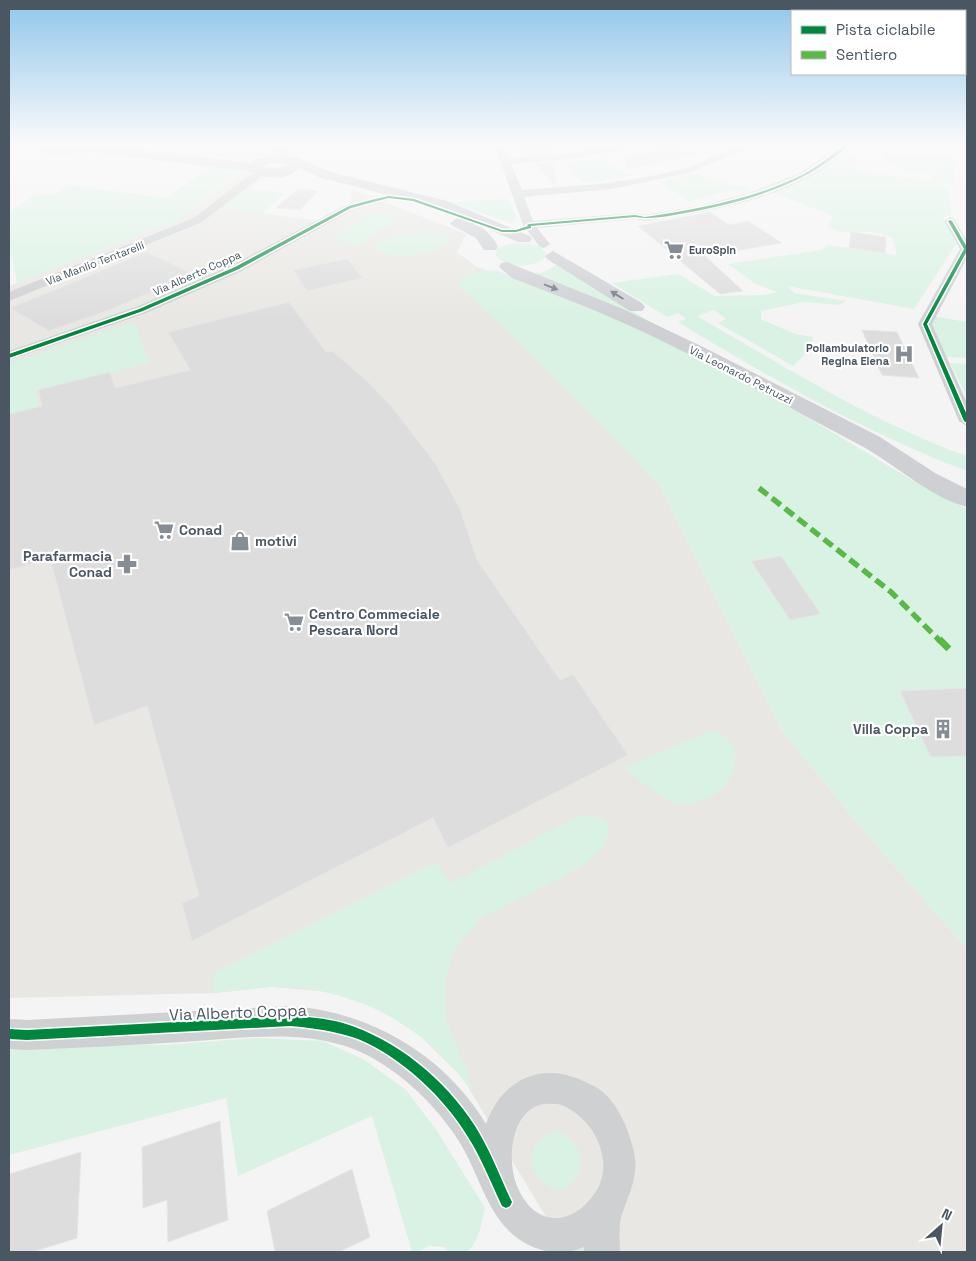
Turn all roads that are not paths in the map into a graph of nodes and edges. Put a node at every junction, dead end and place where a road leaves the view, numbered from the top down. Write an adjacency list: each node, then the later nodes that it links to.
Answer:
1 (222, 203): 15 (street, Via Manlio Tentarelli)
2 (353, 203): 9 (street)
3 (368, 203): 9 (street, Via Alberto Coppa)
4 (402, 203): 12 (main road)
5 (421, 203): 11 (main road)
6 (437, 203): 11 (main road)
7 (519, 203): 11 (street)
8 (721, 203): 11 (street)
9 (350, 207): 16 (street, Via Alberto Coppa)
10 (950, 221): 17 (street)
11 (524, 232): 12 (main road); 13 (main road, Via Leonardo Petruzzi)
12 (490, 247): 14 (main road, Via Leonardo Petruzzi)
13 (548, 250): 14 (main road); 18 (main road, Via Leonardo Petruzzi, one-way to 13)
14 (507, 267): 19 (main road, Via Leonardo Petruzzi, one-way to 19)
15 (9, 297)
16 (9, 356)
17 (967, 421)
18 (967, 485)
19 (967, 499)
20 (9, 1034): 21 (street, Via Alberto Coppa)
21 (506, 1202): 22 (street); 23 (street)
22 (604, 1214): 23 (street); 24 (street)
23 (544, 1242)
24 (602, 1252)

